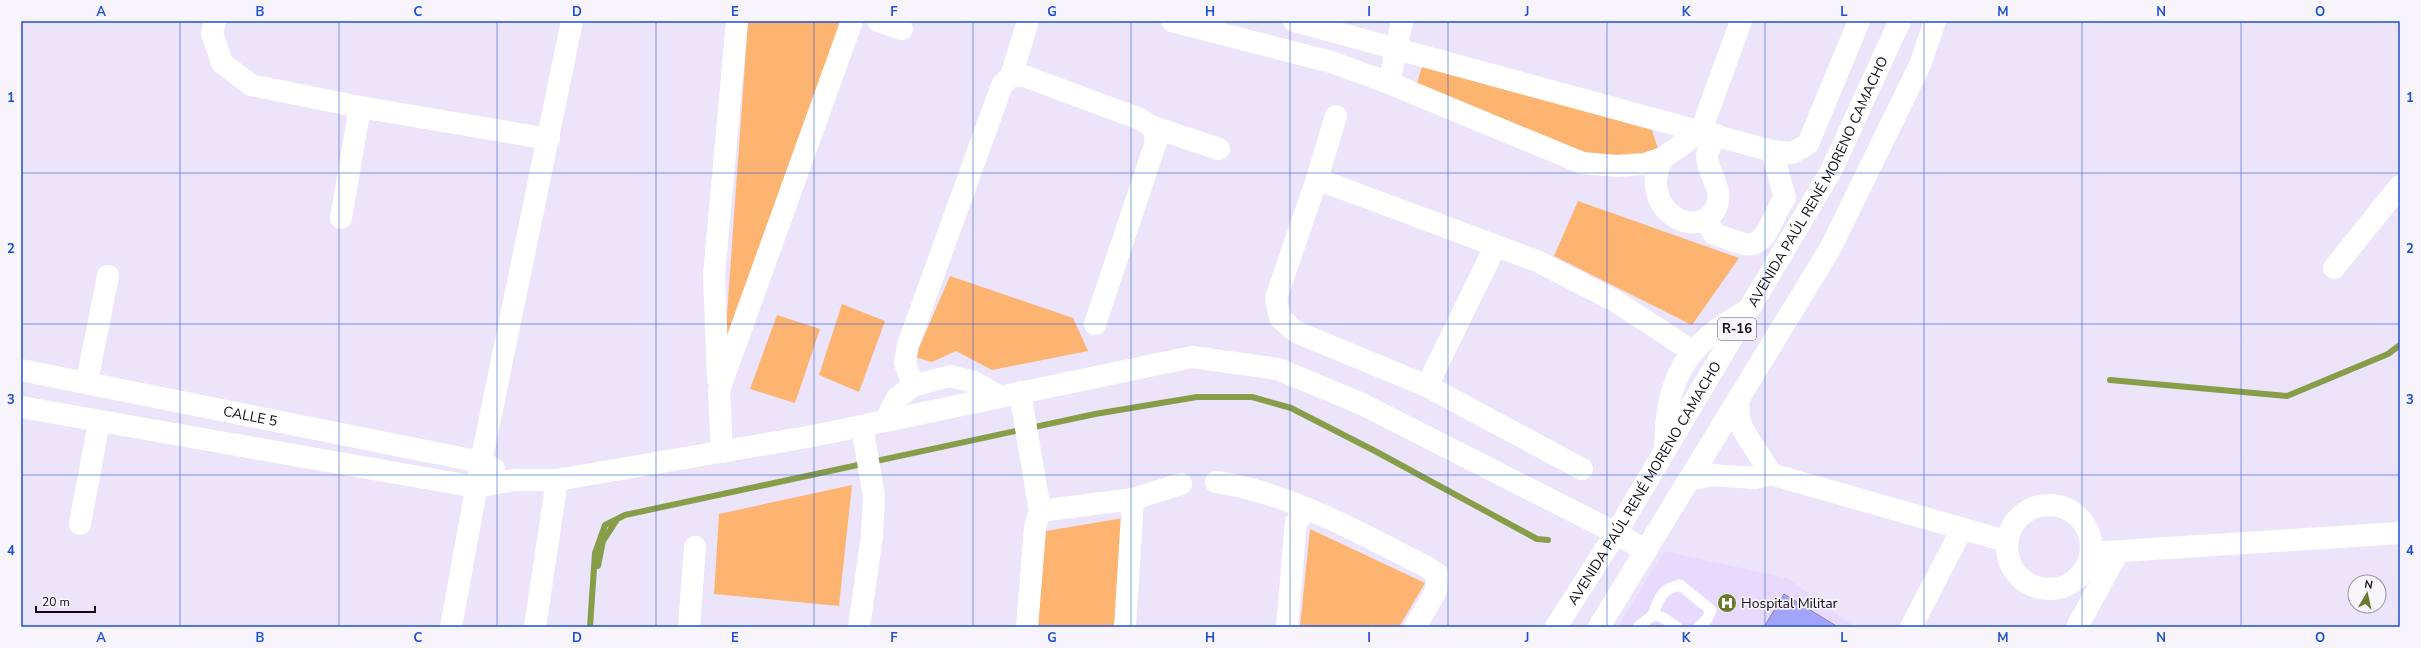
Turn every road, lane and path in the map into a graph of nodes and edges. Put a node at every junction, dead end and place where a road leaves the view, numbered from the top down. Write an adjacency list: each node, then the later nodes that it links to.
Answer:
1 (215, 21): 18 (street)
2 (572, 21): 22 (street)
3 (737, 21): 42 (street)
4 (852, 21): 42 (street)
5 (878, 21): 14 (street)
6 (1028, 21): 16 (street)
7 (1172, 21): 17 (street)
8 (1294, 21): 15 (street)
9 (1402, 21): 15 (street)
10 (1741, 21): 21 (street)
11 (1859, 21): 24 (street)
12 (1900, 21): 29 (street, AVENIDA PAÚL RENÉ MORENO CAMACHO / R-16)
13 (1935, 21): 44 (street, R-16)
14 (902, 29)
15 (1394, 48): 17 (street); 21 (street)
16 (1012, 76): 20 (street); 40 (street)
17 (1389, 83): 25 (street)
18 (360, 107): 22 (street); 30 (street)
19 (1336, 116): 26 (street)
20 (1153, 128): 23 (street); 36 (street)
21 (1709, 133): 24 (street); 25 (street); 31 (street)
22 (549, 140): 51 (street)
23 (1219, 148)
24 (1772, 151): 28 (street)
25 (1663, 158): 31 (street)
26 (1318, 179): 32 (street); 41 (street)
27 (2400, 186): 33 (street)
28 (1784, 198): 29 (street); 31 (street)
29 (1805, 214): 35 (street, AVENIDA PAÚL RENÉ MORENO CAMACHO / R-16)
30 (341, 218)
31 (1706, 219)
32 (1495, 247): 37 (street); 41 (street)
33 (2334, 268)
34 (108, 276): 39 (street)
35 (1748, 310): 37 (street); 49 (street, AVENIDA PAÚL RENÉ MORENO CAMACHO / R-16)
36 (1095, 324)
37 (1692, 351): 49 (street)
38 (21, 370): 39 (street, CALLE 5)
39 (87, 381): 51 (street, CALLE 5)
40 (913, 386): 43 (street); 46 (street)
41 (1427, 386): 52 (street)
42 (719, 390): 50 (street)
43 (1009, 394): 46 (street); 62 (street); 65 (street)
44 (1738, 400): 53 (street); 56 (street, R-16)
45 (21, 407): 47 (street)
46 (885, 421): 48 (street)
47 (99, 422): 59 (street); 63 (street)
48 (864, 436): 50 (street); 76 (street)
49 (1666, 451): 65 (street, AVENIDA PAÚL RENÉ MORENO CAMACHO / R-16)
50 (722, 452): 55 (street)
51 (481, 462): 54 (street, CALLE 5); 59 (street)
52 (1582, 469)
53 (1770, 474): 56 (street); 64 (street)
54 (514, 480): 55 (street); 59 (street)
55 (557, 480): 74 (street)
56 (1690, 480): 69 (street, R-16)
57 (1216, 482): 61 (street)
58 (1181, 484): 60 (street)
59 (476, 487): 73 (street)
60 (1133, 499): 62 (street); 78 (street)
61 (1307, 510): 79 (street); 80 (street)
62 (1040, 511): 77 (street)
63 (80, 524)
64 (1962, 529): 67 (street); 86 (street)
65 (1616, 533): 69 (street); 81 (street, AVENIDA PAÚL RENÉ MORENO CAMACHO / R-16)
66 (2400, 533): 70 (street)
67 (2006, 541): 71 (street); 71 (street)
68 (695, 547): 75 (street)
69 (1646, 551): 82 (street, R-16)
70 (2118, 552): 71 (street); 87 (street)
71 (2091, 553)
72 (1653, 615): 83 (lane); 84 (lane); 85 (lane)
73 (451, 627)
74 (535, 627)
75 (689, 627)
76 (859, 627)
77 (1027, 627)
78 (1124, 627)
79 (1287, 627)
80 (1415, 627)
81 (1556, 627)
82 (1599, 627)
83 (1638, 627)
84 (1677, 627)
85 (1699, 627)
86 (1911, 627)
87 (2077, 627)

